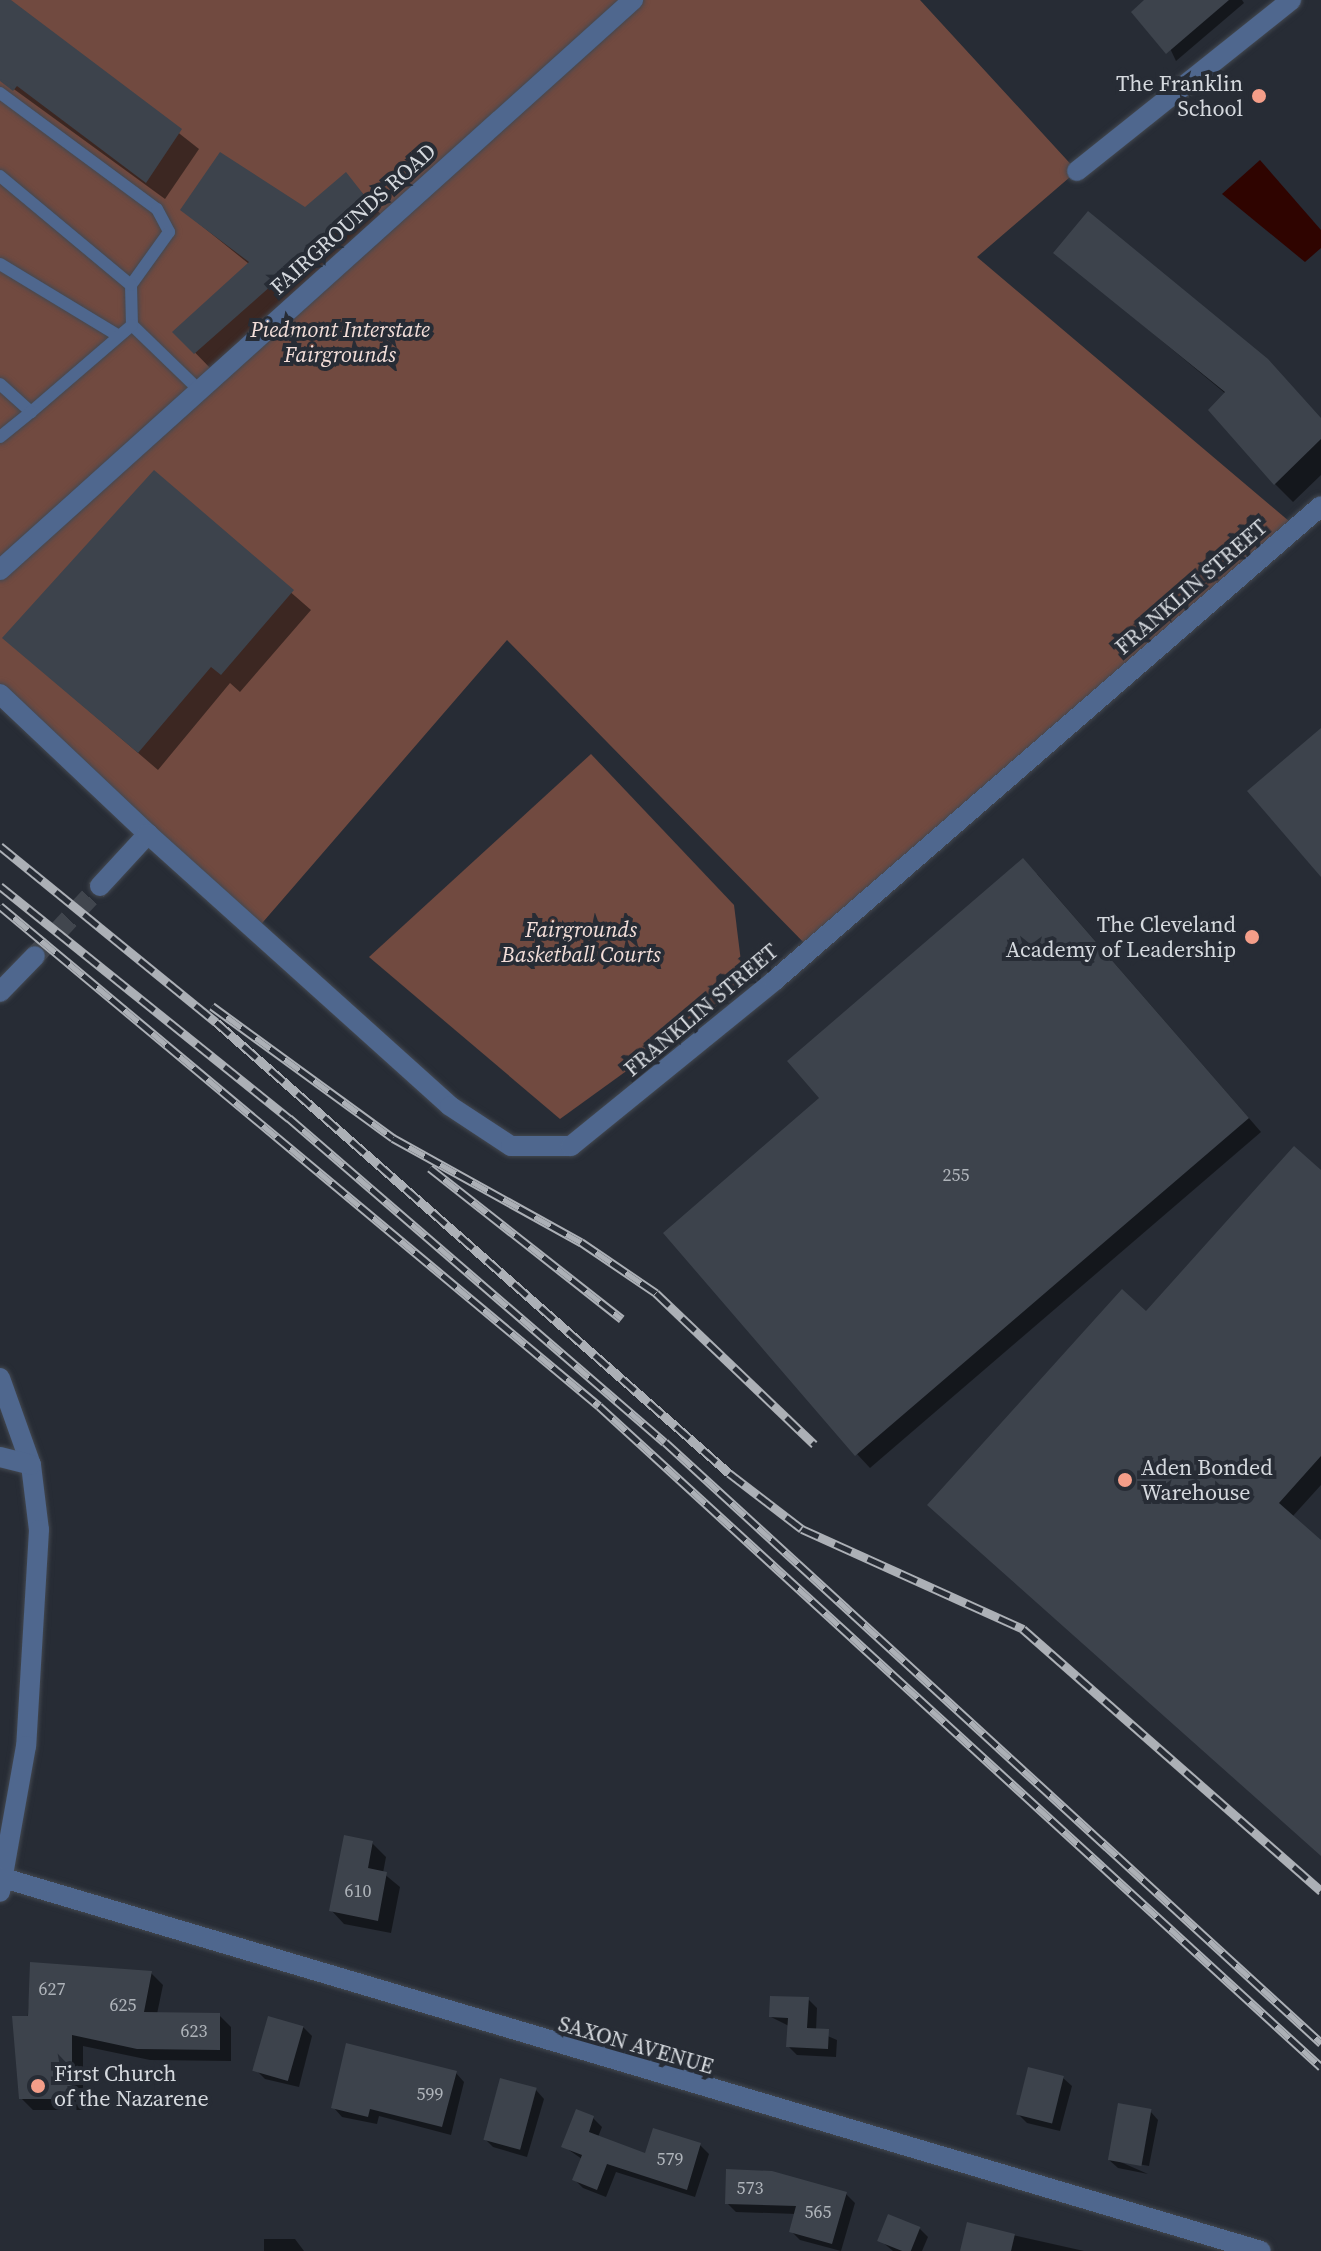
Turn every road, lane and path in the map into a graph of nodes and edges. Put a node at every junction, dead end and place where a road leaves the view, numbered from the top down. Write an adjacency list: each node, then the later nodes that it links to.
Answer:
1 (633, 0): 11 (street, FAIRGROUNDS ROAD)
2 (1291, 0): 4 (street)
3 (1, 97): 7 (lane)
4 (1077, 171)
5 (0, 176): 7 (lane)
6 (0, 264): 9 (lane)
7 (131, 285): 8 (lane)
8 (132, 325): 9 (lane); 11 (lane)
9 (119, 336): 12 (lane)
10 (0, 384): 12 (lane)
11 (200, 391): 15 (street, FAIRGROUNDS ROAD)
12 (31, 412): 13 (lane)
13 (0, 437)
14 (1321, 506): 17 (street, FRANKLIN STREET)
15 (1, 567)
16 (0, 694): 17 (street)
17 (148, 834): 18 (street)
18 (100, 886)
19 (35, 956): 20 (street)
20 (0, 992)
21 (0, 1378): 23 (street)
22 (0, 1457): 23 (street)
23 (31, 1465): 24 (street)
24 (1, 1883): 25 (street, SAXON AVENUE)
25 (1261, 2251)

